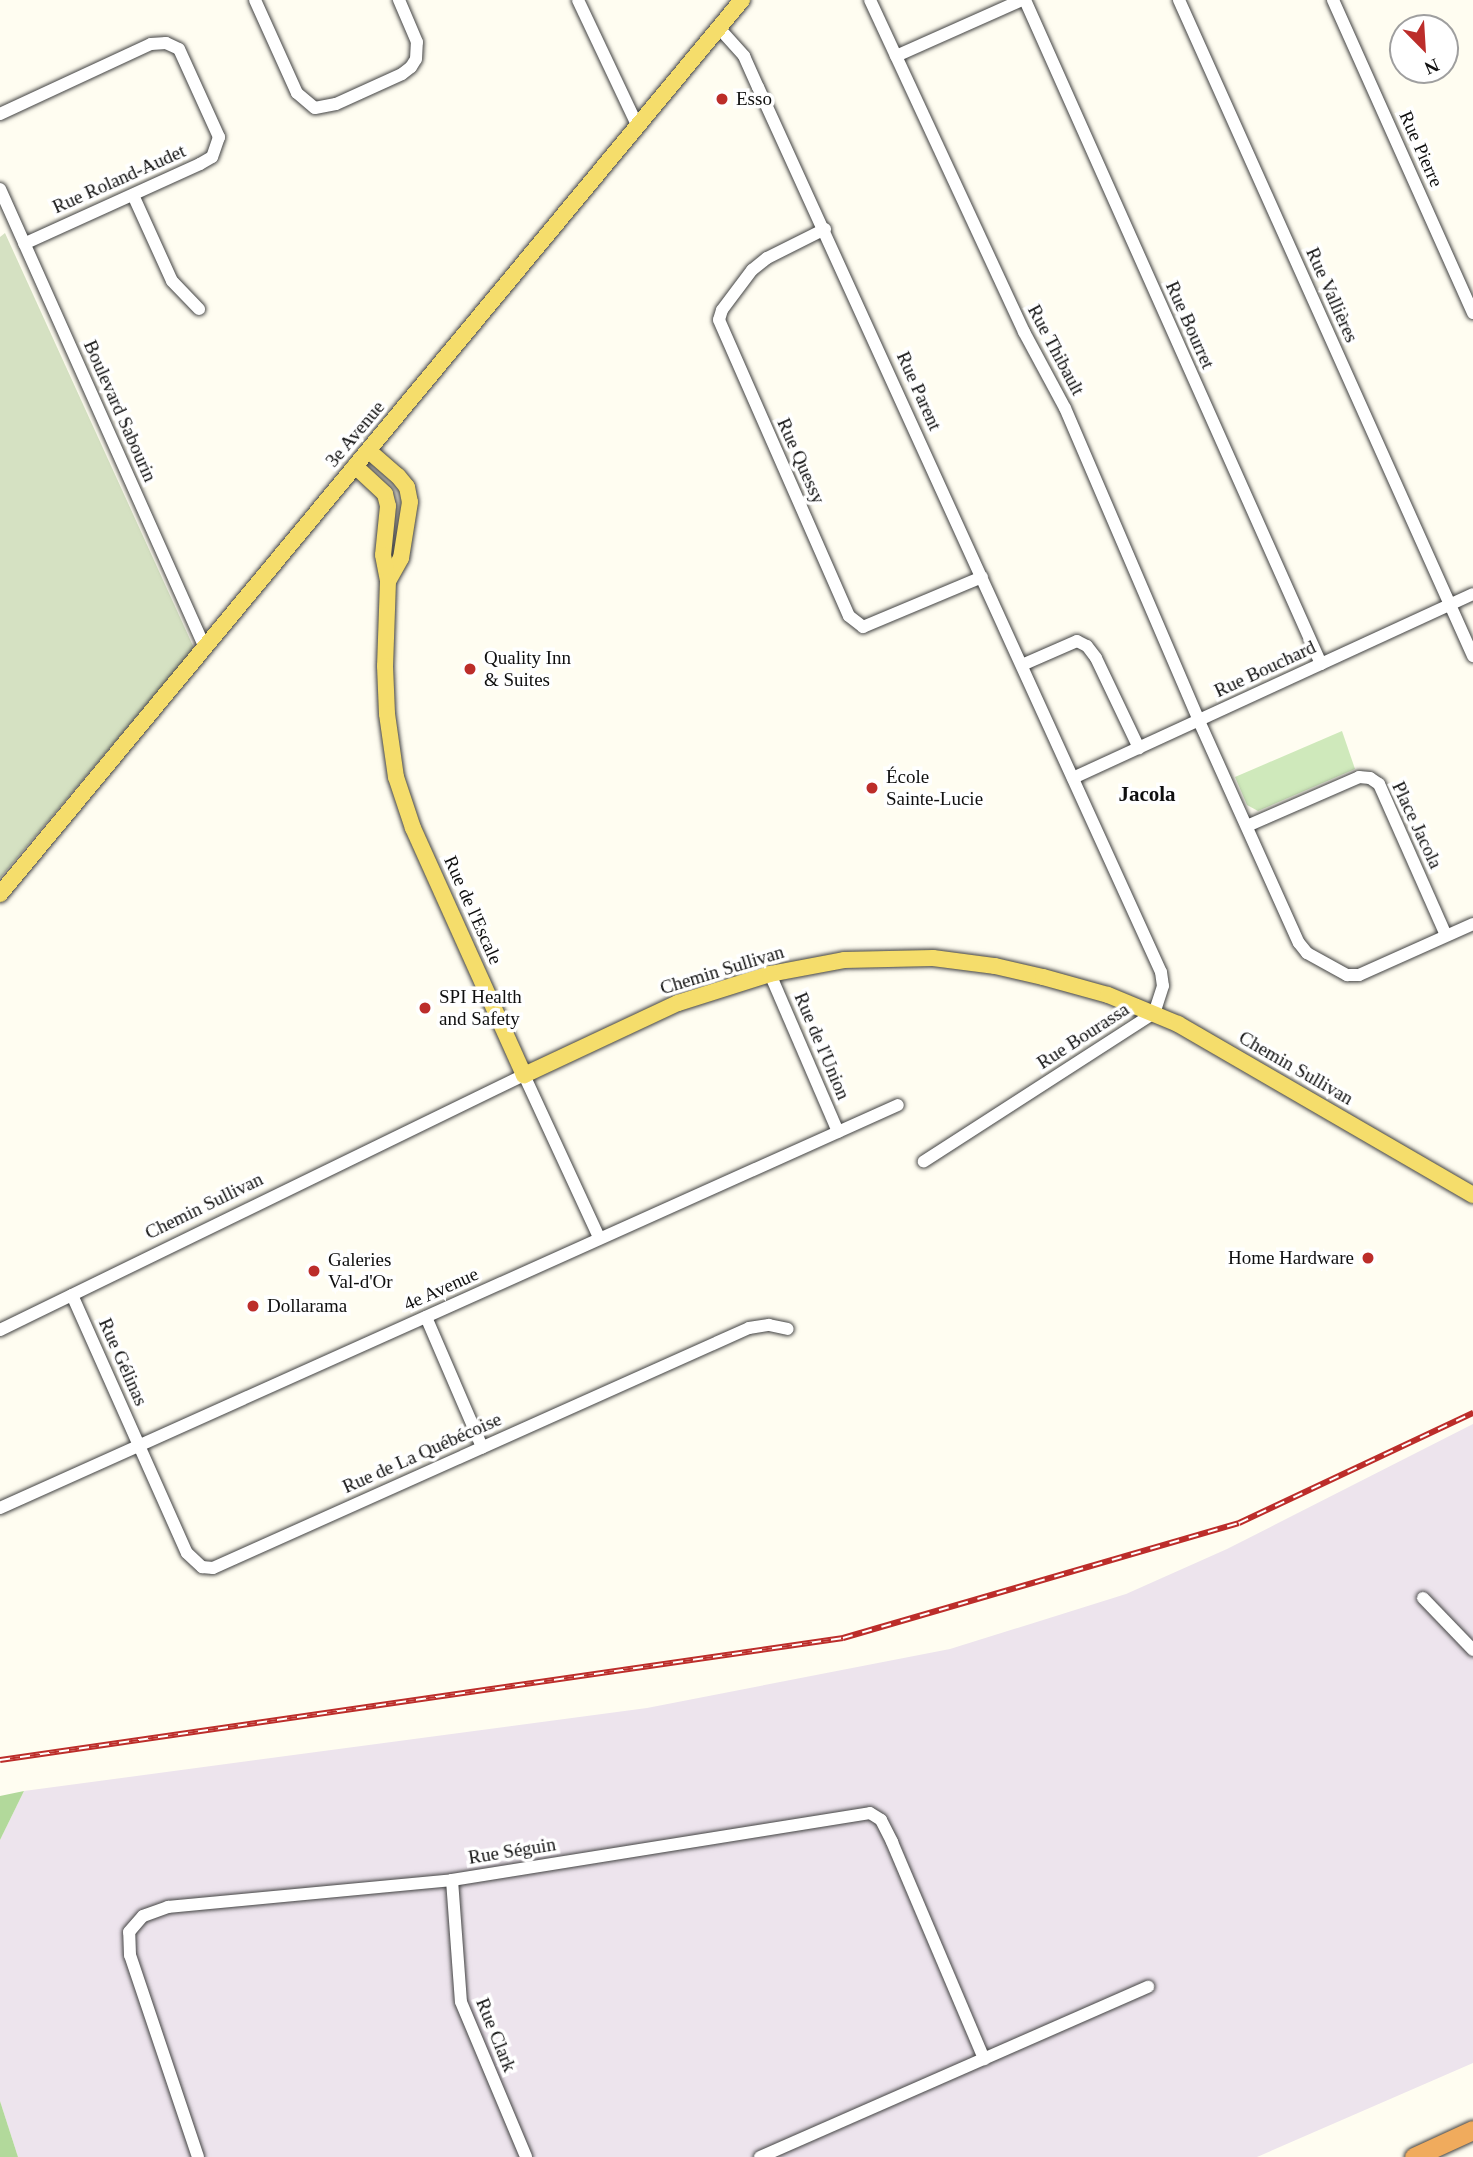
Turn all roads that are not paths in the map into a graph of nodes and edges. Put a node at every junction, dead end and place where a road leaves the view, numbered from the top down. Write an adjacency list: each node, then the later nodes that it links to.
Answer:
1 (255, 0): 2 (street)
2 (399, 0)
3 (578, 0): 12 (street)
4 (742, 0): 9 (main road, 3e Avenue)
5 (870, 0): 10 (street, Rue Thibault)
6 (1023, 0): 10 (street, Rue Bourret); 27 (street, Rue Bourret)
7 (1179, 0): 24 (street, Rue Vallières)
8 (1333, 0): 18 (street, Rue Pierre)
9 (719, 28): 12 (main road, 3e Avenue); 15 (street, Rue Parent)
10 (895, 56): 29 (street, Rue Thibault)
11 (0, 114): 14 (street, Rue Roland-Audet)
12 (638, 125): 19 (main road, 3e Avenue)
13 (0, 189): 16 (street, Boulevard Sabourin)
14 (132, 195): 16 (street, Rue Roland-Audet); 17 (street)
15 (825, 229): 21 (street, Rue Parent); 21 (street, Rue Quessy)
16 (24, 244): 25 (street, Boulevard Sabourin)
17 (199, 309)
18 (1473, 313)
19 (369, 451): 20 (main road, 3e Avenue); 22 (main road, Rue de l'Escale)
20 (355, 466): 22 (main road, Rue de l'Escale); 25 (main road, 3e Avenue)
21 (982, 577): 28 (street, Rue Parent)
22 (388, 581): 38 (main road, Rue de l'Escale)
23 (1473, 594): 24 (street, Rue Bouchard)
24 (1450, 605): 26 (street, Rue Vallières); 27 (street, Rue Bouchard)
25 (205, 648): 33 (main road, 3e Avenue)
26 (1473, 656)
27 (1321, 664): 29 (street, Rue Bouchard)
28 (1022, 665): 30 (street); 31 (street, Rue Parent)
29 (1199, 721): 30 (street, Rue Bouchard); 32 (street)
30 (1139, 748): 31 (street, Rue Bouchard)
31 (1073, 778): 37 (street, Rue Bourassa)
32 (1247, 826): 35 (street); 35 (street, Place Jacola)
33 (0, 894)
34 (1473, 924): 35 (street)
35 (1446, 936)
36 (770, 974): 37 (main road, Chemin Sullivan); 38 (main road, Chemin Sullivan); 40 (street, Rue de l'Union)
37 (1154, 1013): 41 (street, Rue Bourassa); 42 (main road, Chemin Sullivan)
38 (524, 1075): 43 (street, Rue de l'Escale); 44 (street, Chemin Sullivan)
39 (898, 1105): 40 (street, 4e Avenue)
40 (838, 1132): 43 (street, 4e Avenue)
41 (924, 1161)
42 (1473, 1195)
43 (599, 1237): 45 (street, 4e Avenue)
44 (72, 1295): 47 (street, Chemin Sullivan); 48 (street, Rue Gélinas)
45 (426, 1317): 48 (street, 4e Avenue); 49 (street)
46 (788, 1329): 49 (street, Rue de La Québécoise)
47 (0, 1330)
48 (139, 1445): 49 (street, Rue de La Québécoise); 50 (street, 4e Avenue)
49 (482, 1447)
50 (0, 1508)
51 (1423, 1598): 52 (street)
52 (1473, 1650)
53 (452, 1880): 55 (street, Rue Séguin); 57 (street, Rue Séguin); 58 (street, Rue Clark)
54 (1148, 1987): 55 (street)
55 (984, 2059): 59 (street)
56 (1473, 2130): 60 (highway)
57 (198, 2157)
58 (526, 2157)
59 (760, 2157)
60 (1414, 2157)

